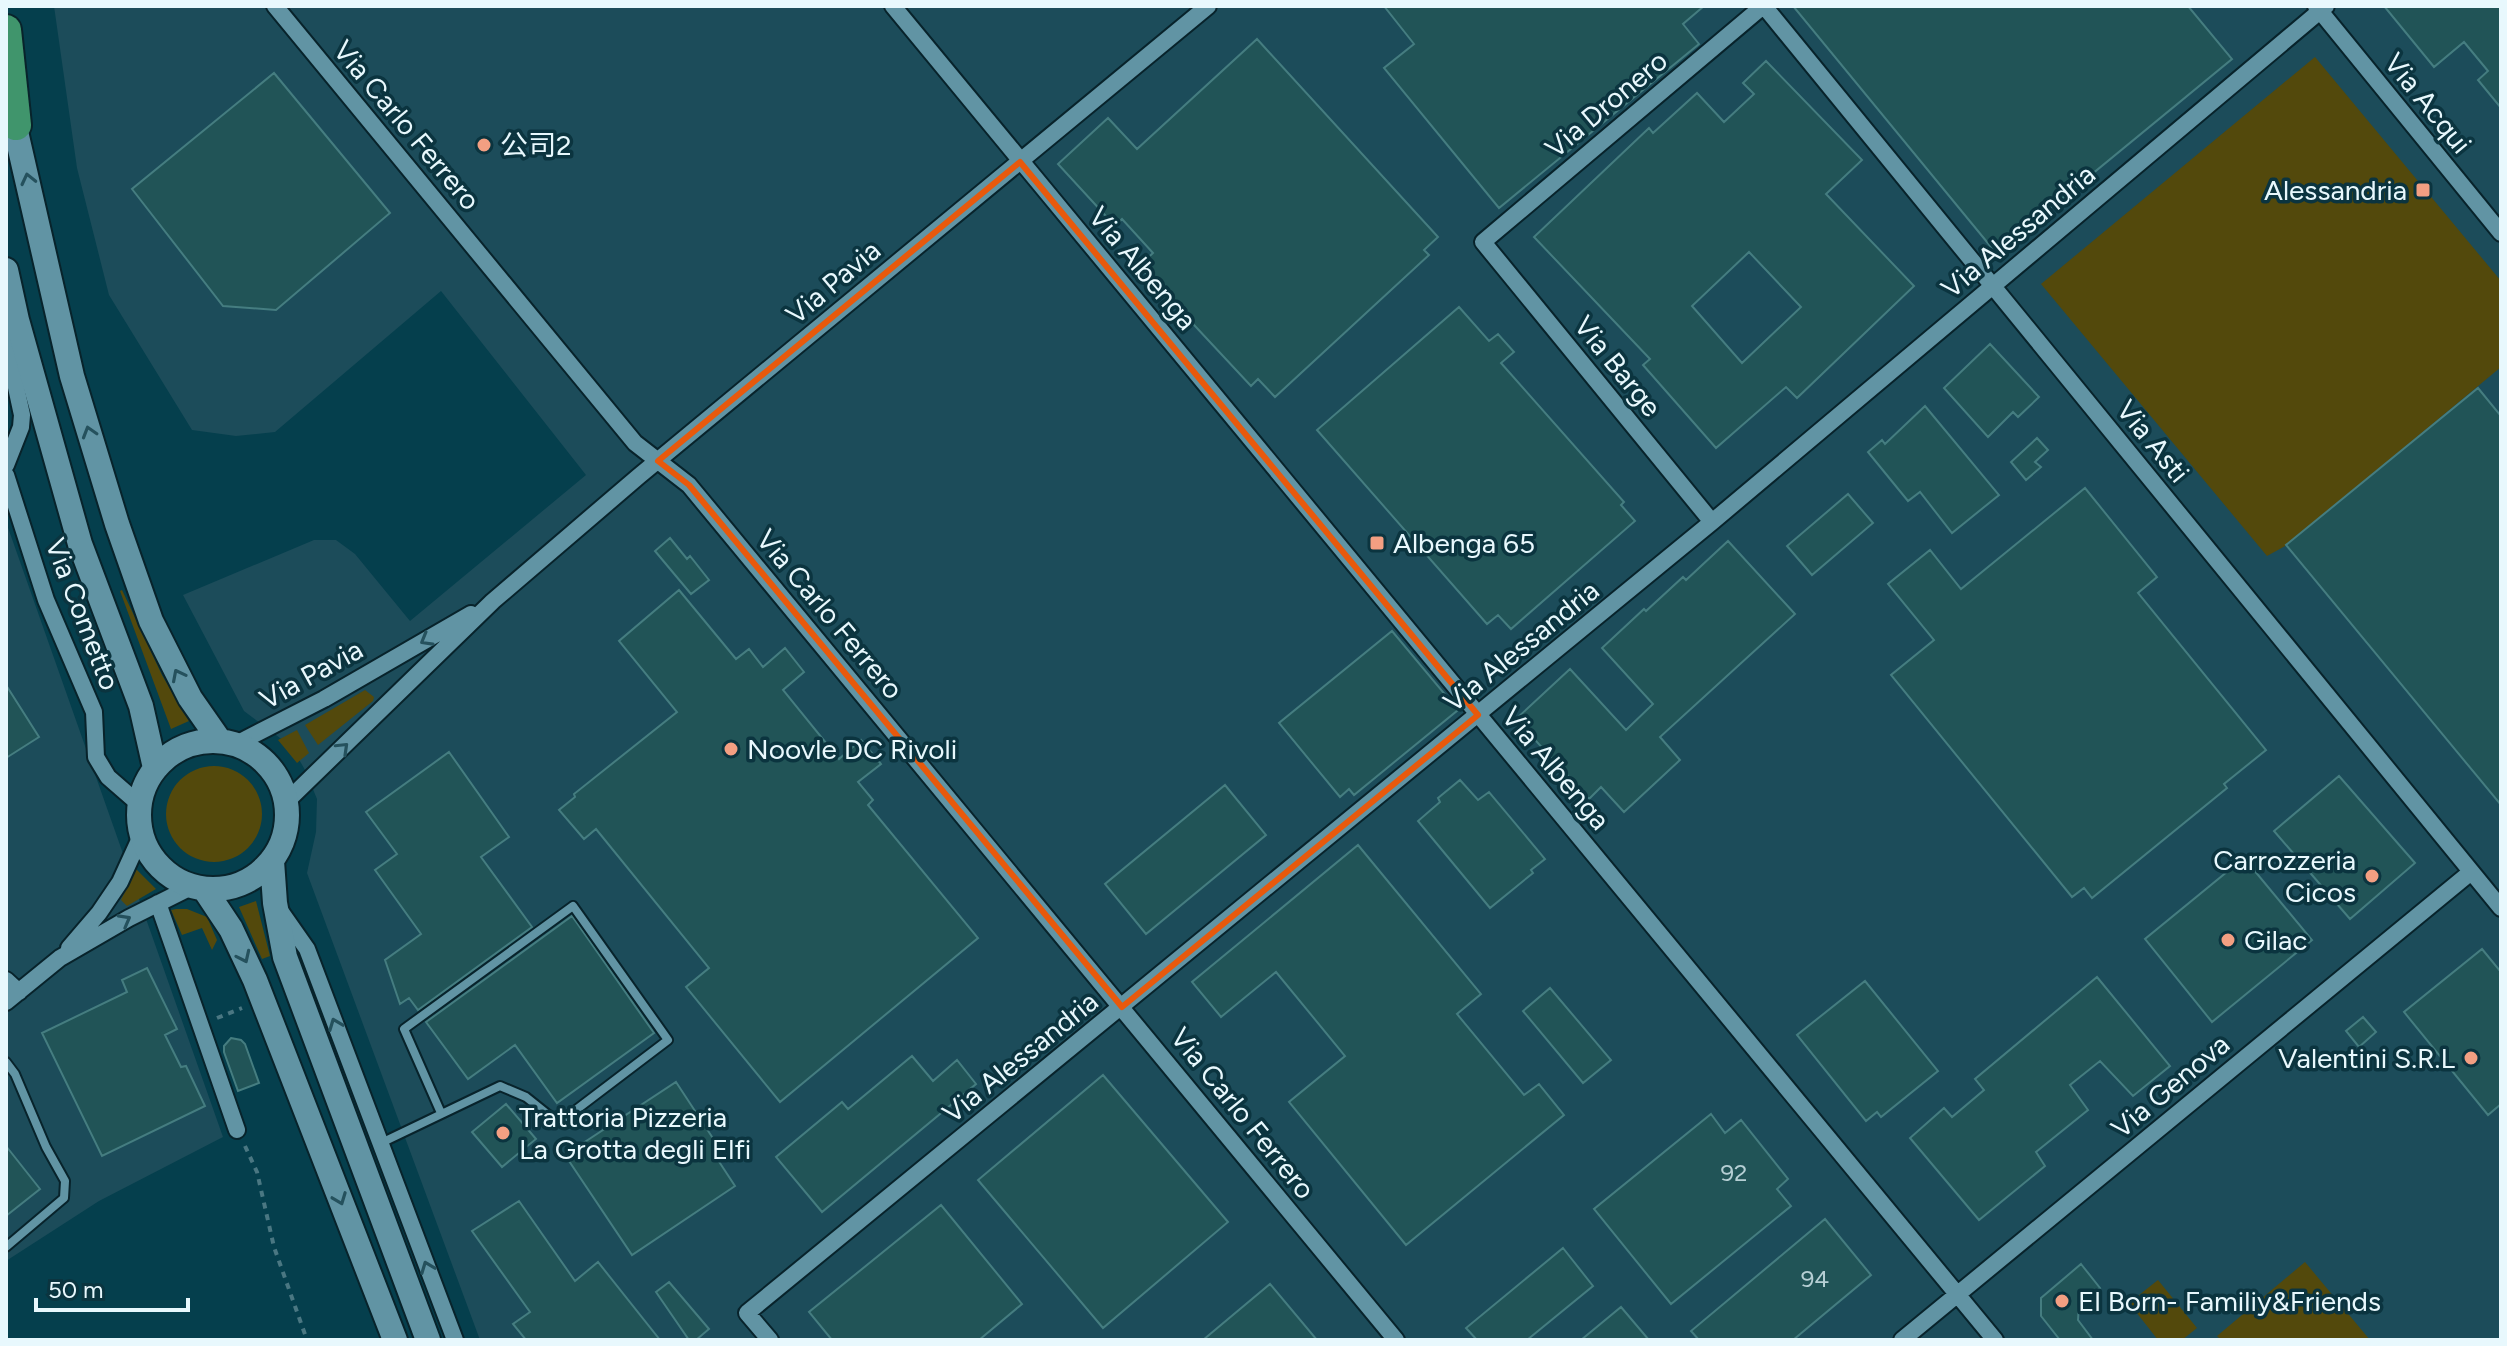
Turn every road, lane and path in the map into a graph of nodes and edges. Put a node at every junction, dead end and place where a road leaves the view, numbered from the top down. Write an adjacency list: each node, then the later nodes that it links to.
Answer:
1 (275, 6): 15 (street, Via Carlo Ferrero)
2 (893, 6): 9 (street, Via Albenga)
3 (1208, 6): 9 (street, Via Pavia)
4 (1763, 6): 11 (street, Via Dronero); 13 (street, Via Asti)
5 (2321, 8): 10 (street, Via Acqui); 13 (street, Via Alessandria)
6 (6, 30): 8 (highway)
7 (6, 93): 8 (main road)
8 (16, 125): 21 (main road, one-way to 8)
9 (1020, 162): 15 (street, Via Pavia); 20 (street, Via Albenga)
10 (2501, 233)
11 (1483, 242): 18 (street, Via Barge)
12 (6, 270): 14 (main road)
13 (1994, 286): 18 (street, Via Alessandria); 27 (street, Via Asti)
14 (17, 320): 16 (street); 22 (main road)
15 (658, 461): 19 (street, Via Pavia); 36 (street, Via Carlo Ferrero)
16 (6, 465)
17 (6, 475): 24 (street, Via Cometto)
18 (1712, 522): 20 (street, Via Alessandria)
19 (493, 601): 21 (street, Via Pavia, one-way to 21); 23 (street, Via Pavia, one-way to 19)
20 (1478, 715): 36 (street, Via Alessandria); 43 (street, Via Albenga)
21 (228, 743): 22 (main road); 23 (main road)
22 (155, 768): 24 (main road)
23 (286, 802): 26 (main road)
24 (139, 804): 25 (main road)
25 (141, 836): 28 (main road); 32 (street)
26 (272, 861): 28 (main road); 30 (main road)
27 (2471, 872): 31 (street, Via Asti); 43 (street, Via Genova)
28 (198, 888): 29 (street); 35 (main road, one-way to 35)
29 (158, 903): 32 (street, one-way to 29); 37 (street)
30 (275, 903): 41 (street, one-way to 30); 46 (main road)
31 (2501, 908)
32 (60, 958): 34 (street)
33 (6, 980): 34 (street)
34 (12, 997)
35 (263, 1000): 37 (path); 45 (main road, one-way to 45)
36 (1122, 1007): 48 (street, Via Alessandria); 49 (street, Via Carlo Ferrero)
37 (200, 1025): 40 (street)
38 (6, 1062): 42 (lane)
39 (441, 1113): 39 (lane); 41 (lane)
40 (237, 1130): 44 (path)
41 (380, 1143): 47 (street, one-way to 41)
42 (6, 1247)
43 (1958, 1295): 50 (street, Via Genova); 51 (street, Via Albenga)
44 (307, 1340)
45 (395, 1340)
46 (428, 1340)
47 (455, 1340)
48 (770, 1340)
49 (1396, 1340)
50 (1902, 1340)
51 (1995, 1340)

